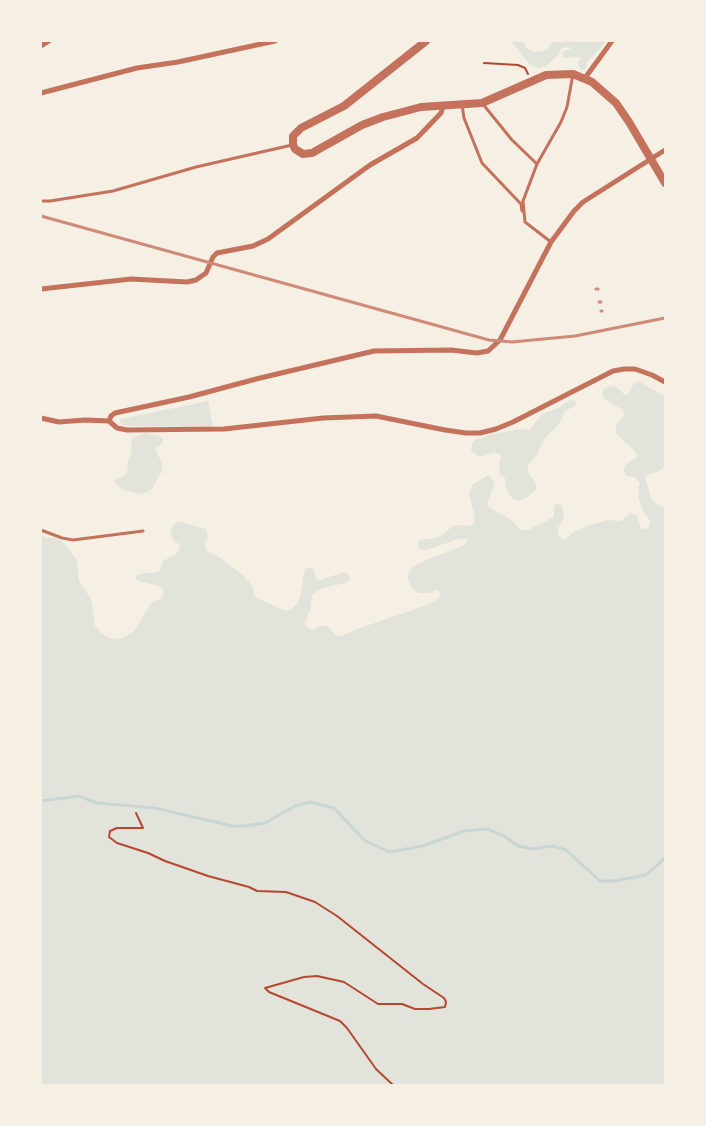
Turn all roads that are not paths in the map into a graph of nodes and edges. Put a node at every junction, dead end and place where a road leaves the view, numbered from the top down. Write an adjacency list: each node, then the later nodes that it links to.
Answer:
1 (50, 41): 5 (street)
2 (275, 41): 8 (street)
3 (426, 41): 12 (street)
4 (612, 41): 7 (street)
5 (41, 46)
6 (573, 74): 7 (street); 9 (street); 15 (lane)
7 (585, 78): 14 (street)
8 (41, 93)
9 (482, 103): 10 (street); 15 (lane)
10 (462, 105): 11 (street); 18 (lane)
11 (443, 106): 12 (street); 20 (street)
12 (293, 145): 17 (lane)
13 (665, 150): 14 (street)
14 (650, 160): 16 (street); 19 (street)
15 (536, 164): 18 (lane)
16 (665, 183)
17 (41, 201)
18 (525, 222): 19 (lane)
19 (551, 242): 23 (street)
20 (41, 289)
21 (665, 382): 23 (street)
22 (41, 418): 23 (street)
23 (109, 421)
24 (41, 530): 25 (lane)
25 (143, 531)

